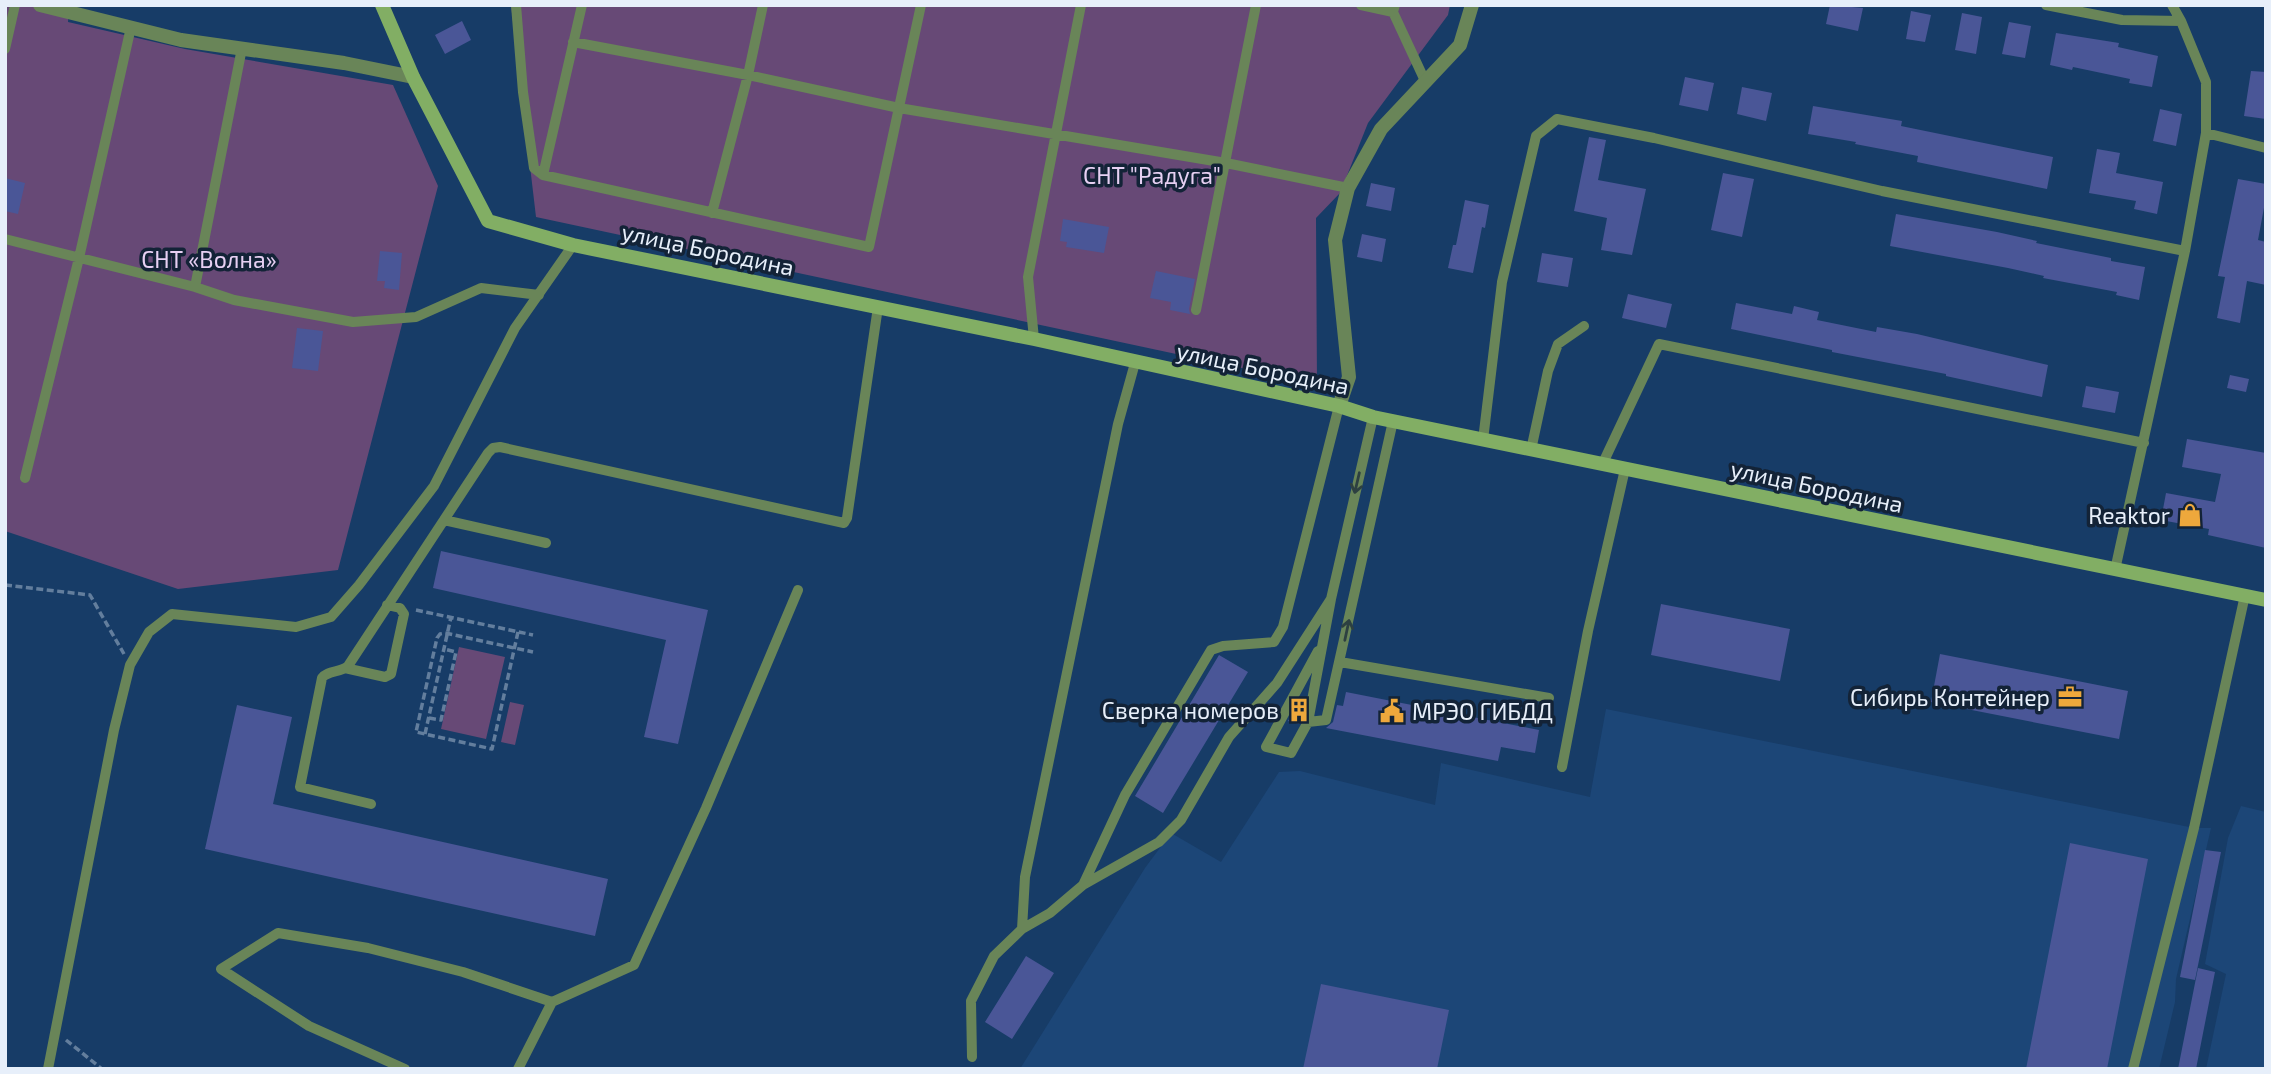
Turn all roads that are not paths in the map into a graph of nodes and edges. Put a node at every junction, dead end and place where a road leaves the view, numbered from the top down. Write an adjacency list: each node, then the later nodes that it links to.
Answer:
1 (15, 5): 20 (lane)
2 (40, 5): 15 (street)
3 (382, 5): 22 (main road, улица Бородина)
4 (516, 5): 29 (lane)
5 (582, 5): 18 (lane)
6 (763, 5): 21 (lane)
7 (921, 5): 24 (lane)
8 (1081, 5): 26 (lane)
9 (1256, 5): 28 (lane)
10 (1361, 5): 14 (lane)
11 (1472, 5): 23 (street)
12 (2046, 5): 16 (lane)
13 (2172, 5): 16 (lane)
14 (1394, 9): 23 (lane)
15 (80, 10): 17 (street)
16 (2181, 21): 25 (lane)
17 (131, 27): 19 (street); 35 (lane)
18 (573, 43): 21 (lane); 29 (lane)
19 (242, 48): 22 (street); 36 (lane)
20 (5, 49)
21 (748, 75): 24 (lane); 31 (lane)
22 (413, 77): 33 (main road, улица Бородина)
23 (1426, 83): 30 (street)
24 (899, 108): 26 (lane); 31 (lane)
25 (2206, 133): 27 (lane); 34 (lane)
26 (1056, 135): 28 (lane); 41 (lane)
27 (2266, 148)
28 (1226, 163): 30 (lane); 39 (lane)
29 (543, 175): 31 (lane)
30 (1348, 187): 43 (street)
31 (712, 213)
32 (5, 239): 35 (lane)
33 (573, 244): 37 (lane); 38 (main road, улица Бородина)
34 (2185, 251): 46 (lane); 47 (lane)
35 (79, 258): 36 (lane); 51 (lane)
36 (195, 287): 37 (lane)
37 (539, 295): 72 (lane)
38 (878, 307): 41 (main road, улица Бородина); 52 (lane)
39 (1196, 310)
40 (1584, 326): 48 (lane)
41 (1034, 339): 42 (main road, улица Бородина)
42 (1135, 363): 43 (main road, улица Бородина); 68 (lane)
43 (1339, 406): 44 (main road, улица Бородина); 67 (lane)
44 (1373, 416): 45 (main road, улица Бородина); 57 (lane, one-way to 57)
45 (1392, 421): 46 (main road, улица Бородина); 61 (lane, one-way to 45)
46 (1483, 440): 48 (main road, улица Бородина)
47 (2144, 443): 49 (lane); 54 (lane)
48 (1531, 450): 49 (main road, улица Бородина)
49 (1602, 465): 50 (main road, улица Бородина)
50 (1625, 470): 54 (main road, улица Бородина); 65 (lane)
51 (25, 478)
52 (443, 520): 53 (lane); 59 (lane)
53 (546, 543)
54 (2115, 570): 56 (main road, улица Бородина)
55 (798, 590): 69 (lane)
56 (2245, 595): 58 (main road, улица Бородина); 74 (lane)
57 (1331, 598): 60 (lane); 67 (lane)
58 (2266, 600)
59 (387, 605): 62 (lane); 62 (lane)
60 (1321, 644): 64 (lane); 64 (lane)
61 (1340, 662): 63 (lane); 64 (lane)
62 (345, 668): 66 (lane)
63 (1549, 698)
64 (1308, 722)
65 (1562, 767)
66 (371, 804)
67 (1083, 886): 68 (lane)
68 (1022, 929): 70 (lane)
69 (552, 1002): 71 (lane); 73 (lane)
70 (972, 1057)
71 (515, 1068)
72 (48, 1069)
73 (405, 1069)
74 (2133, 1069)

